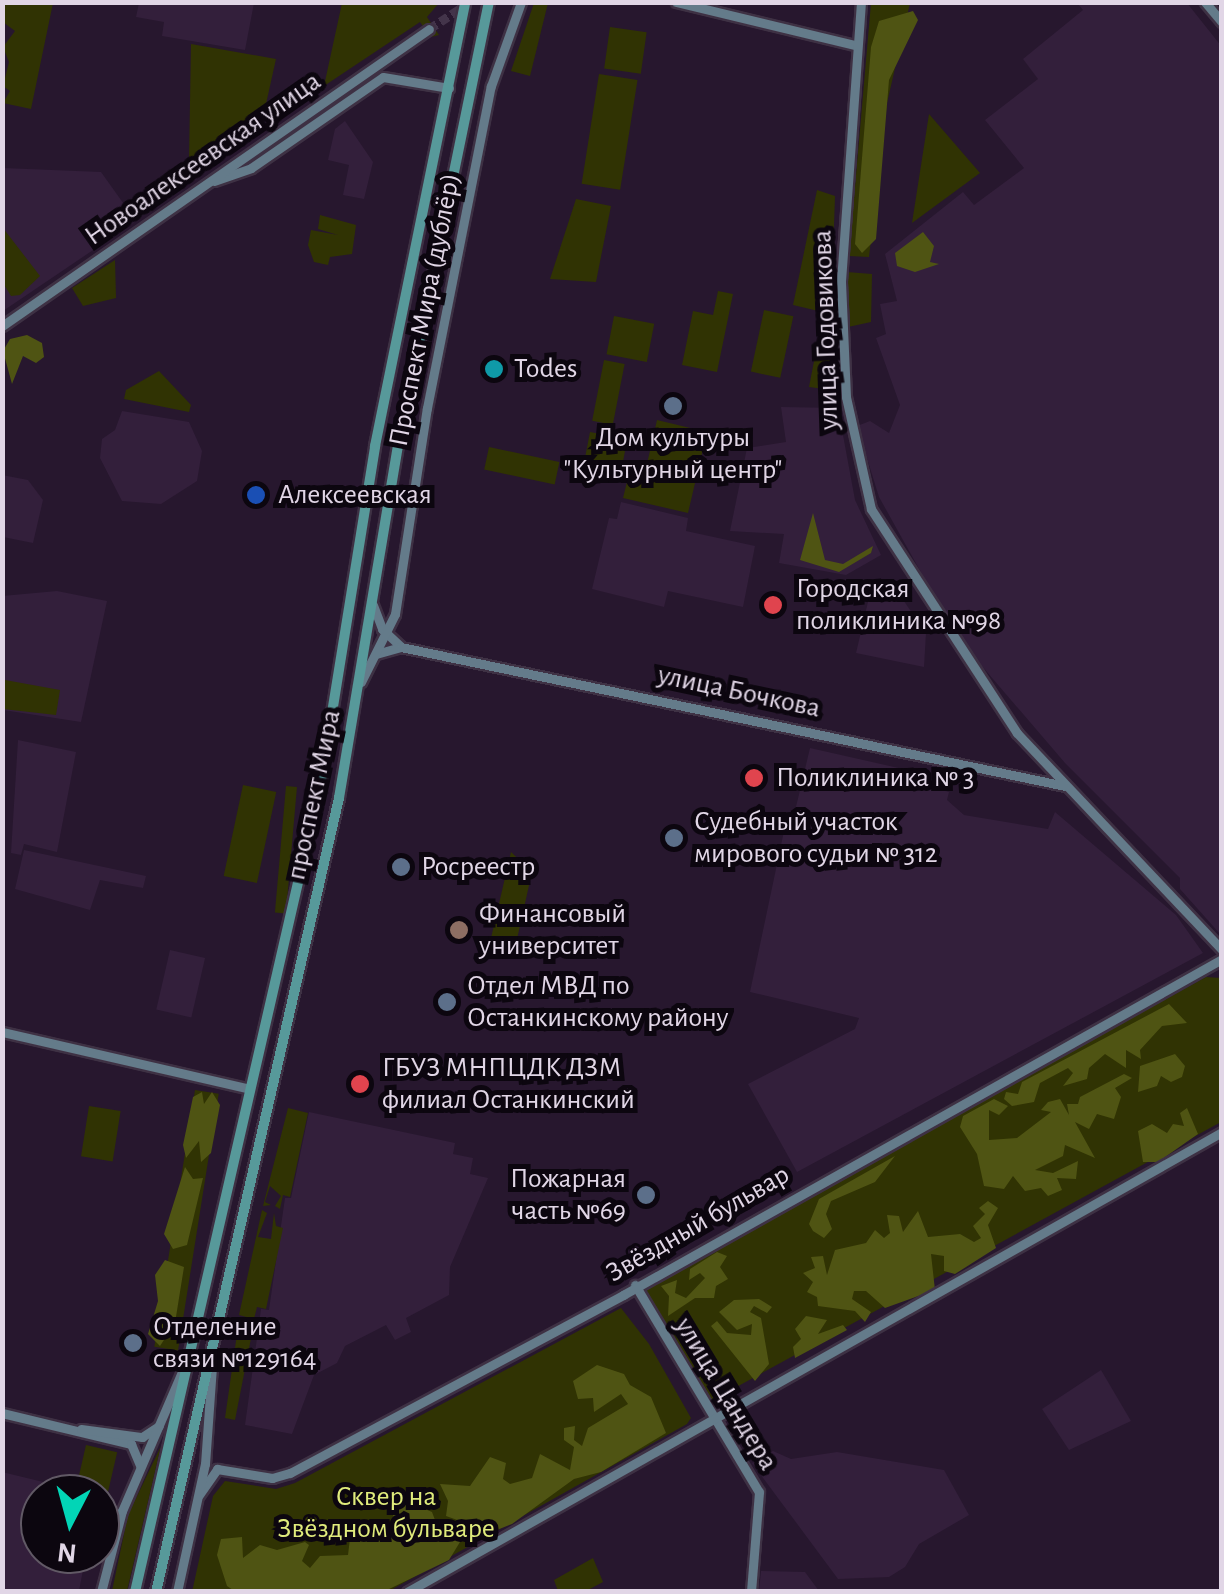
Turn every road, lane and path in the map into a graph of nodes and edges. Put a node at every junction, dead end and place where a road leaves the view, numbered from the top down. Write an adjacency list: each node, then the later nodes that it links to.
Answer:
1 (465, 2): 10 (main road, проспект Мира)
2 (489, 2): 13 (main road, проспект Мира)
3 (520, 2): 14 (street, Проспект Мира (дублёр))
4 (676, 2): 9 (street)
5 (860, 2): 9 (street, улица Годовикова)
6 (1205, 2): 7 (street)
7 (1222, 22)
8 (429, 29): 11 (street, Новоалексеевская улица)
9 (855, 45): 18 (street, улица Годовикова)
10 (448, 88): 11 (street); 22 (main road, проспект Мира)
11 (202, 186): 12 (street, Новоалексеевская улица)
12 (2, 326)
13 (373, 605): 14 (street); 17 (main road, проспект Мира)
14 (387, 633): 15 (street); 16 (street, Проспект Мира (дублёр))
15 (401, 647): 16 (street, улица Бочкова); 18 (street, улица Бочкова)
16 (376, 654): 17 (street, Проспект Мира (дублёр))
17 (360, 683): 25 (main road, проспект Мира)
18 (1068, 786): 19 (street, улица Годовикова)
19 (1222, 950)
20 (1222, 958): 24 (street, Звёздный бульвар)
21 (2, 1032): 22 (street)
22 (248, 1088): 26 (main road, проспект Мира)
23 (1222, 1132): 29 (street)
24 (635, 1285): 29 (street, улица Цандера); 32 (street, Звёздный бульвар)
25 (212, 1353): 32 (street); 35 (main road, проспект Мира)
26 (189, 1356): 28 (street); 34 (main road, проспект Мира)
27 (2, 1413): 30 (street)
28 (164, 1419): 30 (street); 31 (street)
29 (713, 1421): 37 (street); 38 (street, улица Цандера)
30 (81, 1429): 31 (street)
31 (138, 1476): 33 (street)
32 (199, 1495): 36 (street)
33 (101, 1592)
34 (135, 1592)
35 (156, 1592)
36 (177, 1592)
37 (407, 1592)
38 (751, 1592)

